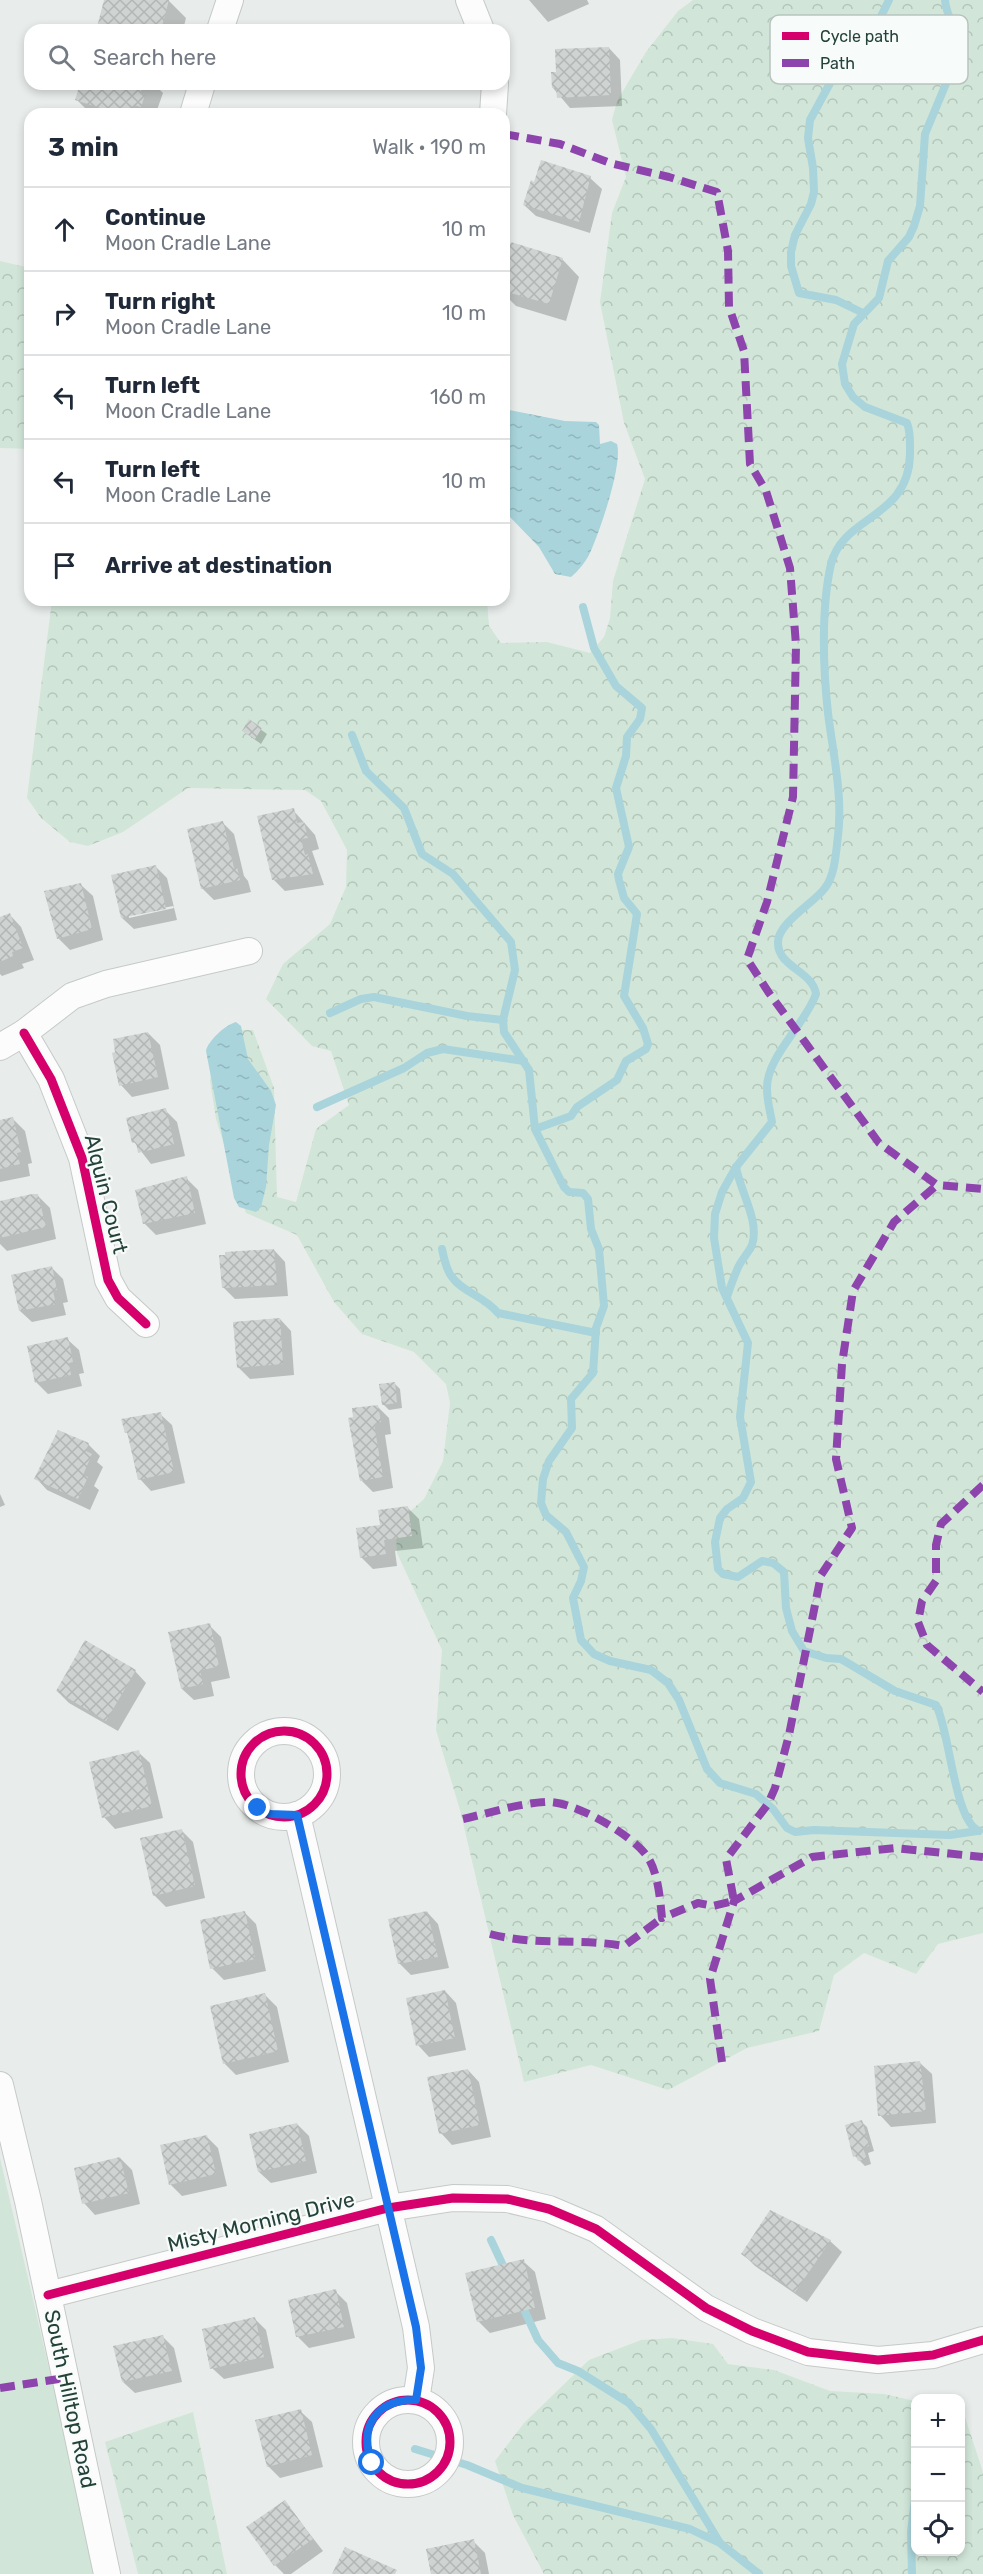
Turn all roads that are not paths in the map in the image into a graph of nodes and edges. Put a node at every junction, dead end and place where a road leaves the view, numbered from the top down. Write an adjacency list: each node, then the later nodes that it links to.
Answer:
1 (230, 0): 3 (street)
2 (469, 0): 4 (street)
3 (222, 24)
4 (479, 24)
5 (200, 90): 7 (street)
6 (494, 90): 8 (street)
7 (195, 108)
8 (493, 108)
9 (249, 951): 10 (street)
10 (24, 1033): 11 (street); 12 (street, Alquin Court)
11 (0, 1047)
12 (146, 1324)
13 (297, 1815): 15 (street)
14 (0, 2085): 16 (street, South Hilltop Road)
15 (388, 2208): 16 (street, Misty Morning Drive); 17 (street, Misty Morning Drive); 18 (street)
16 (48, 2295): 19 (street, South Hilltop Road)
17 (983, 2340)
18 (416, 2400)
19 (107, 2574)

